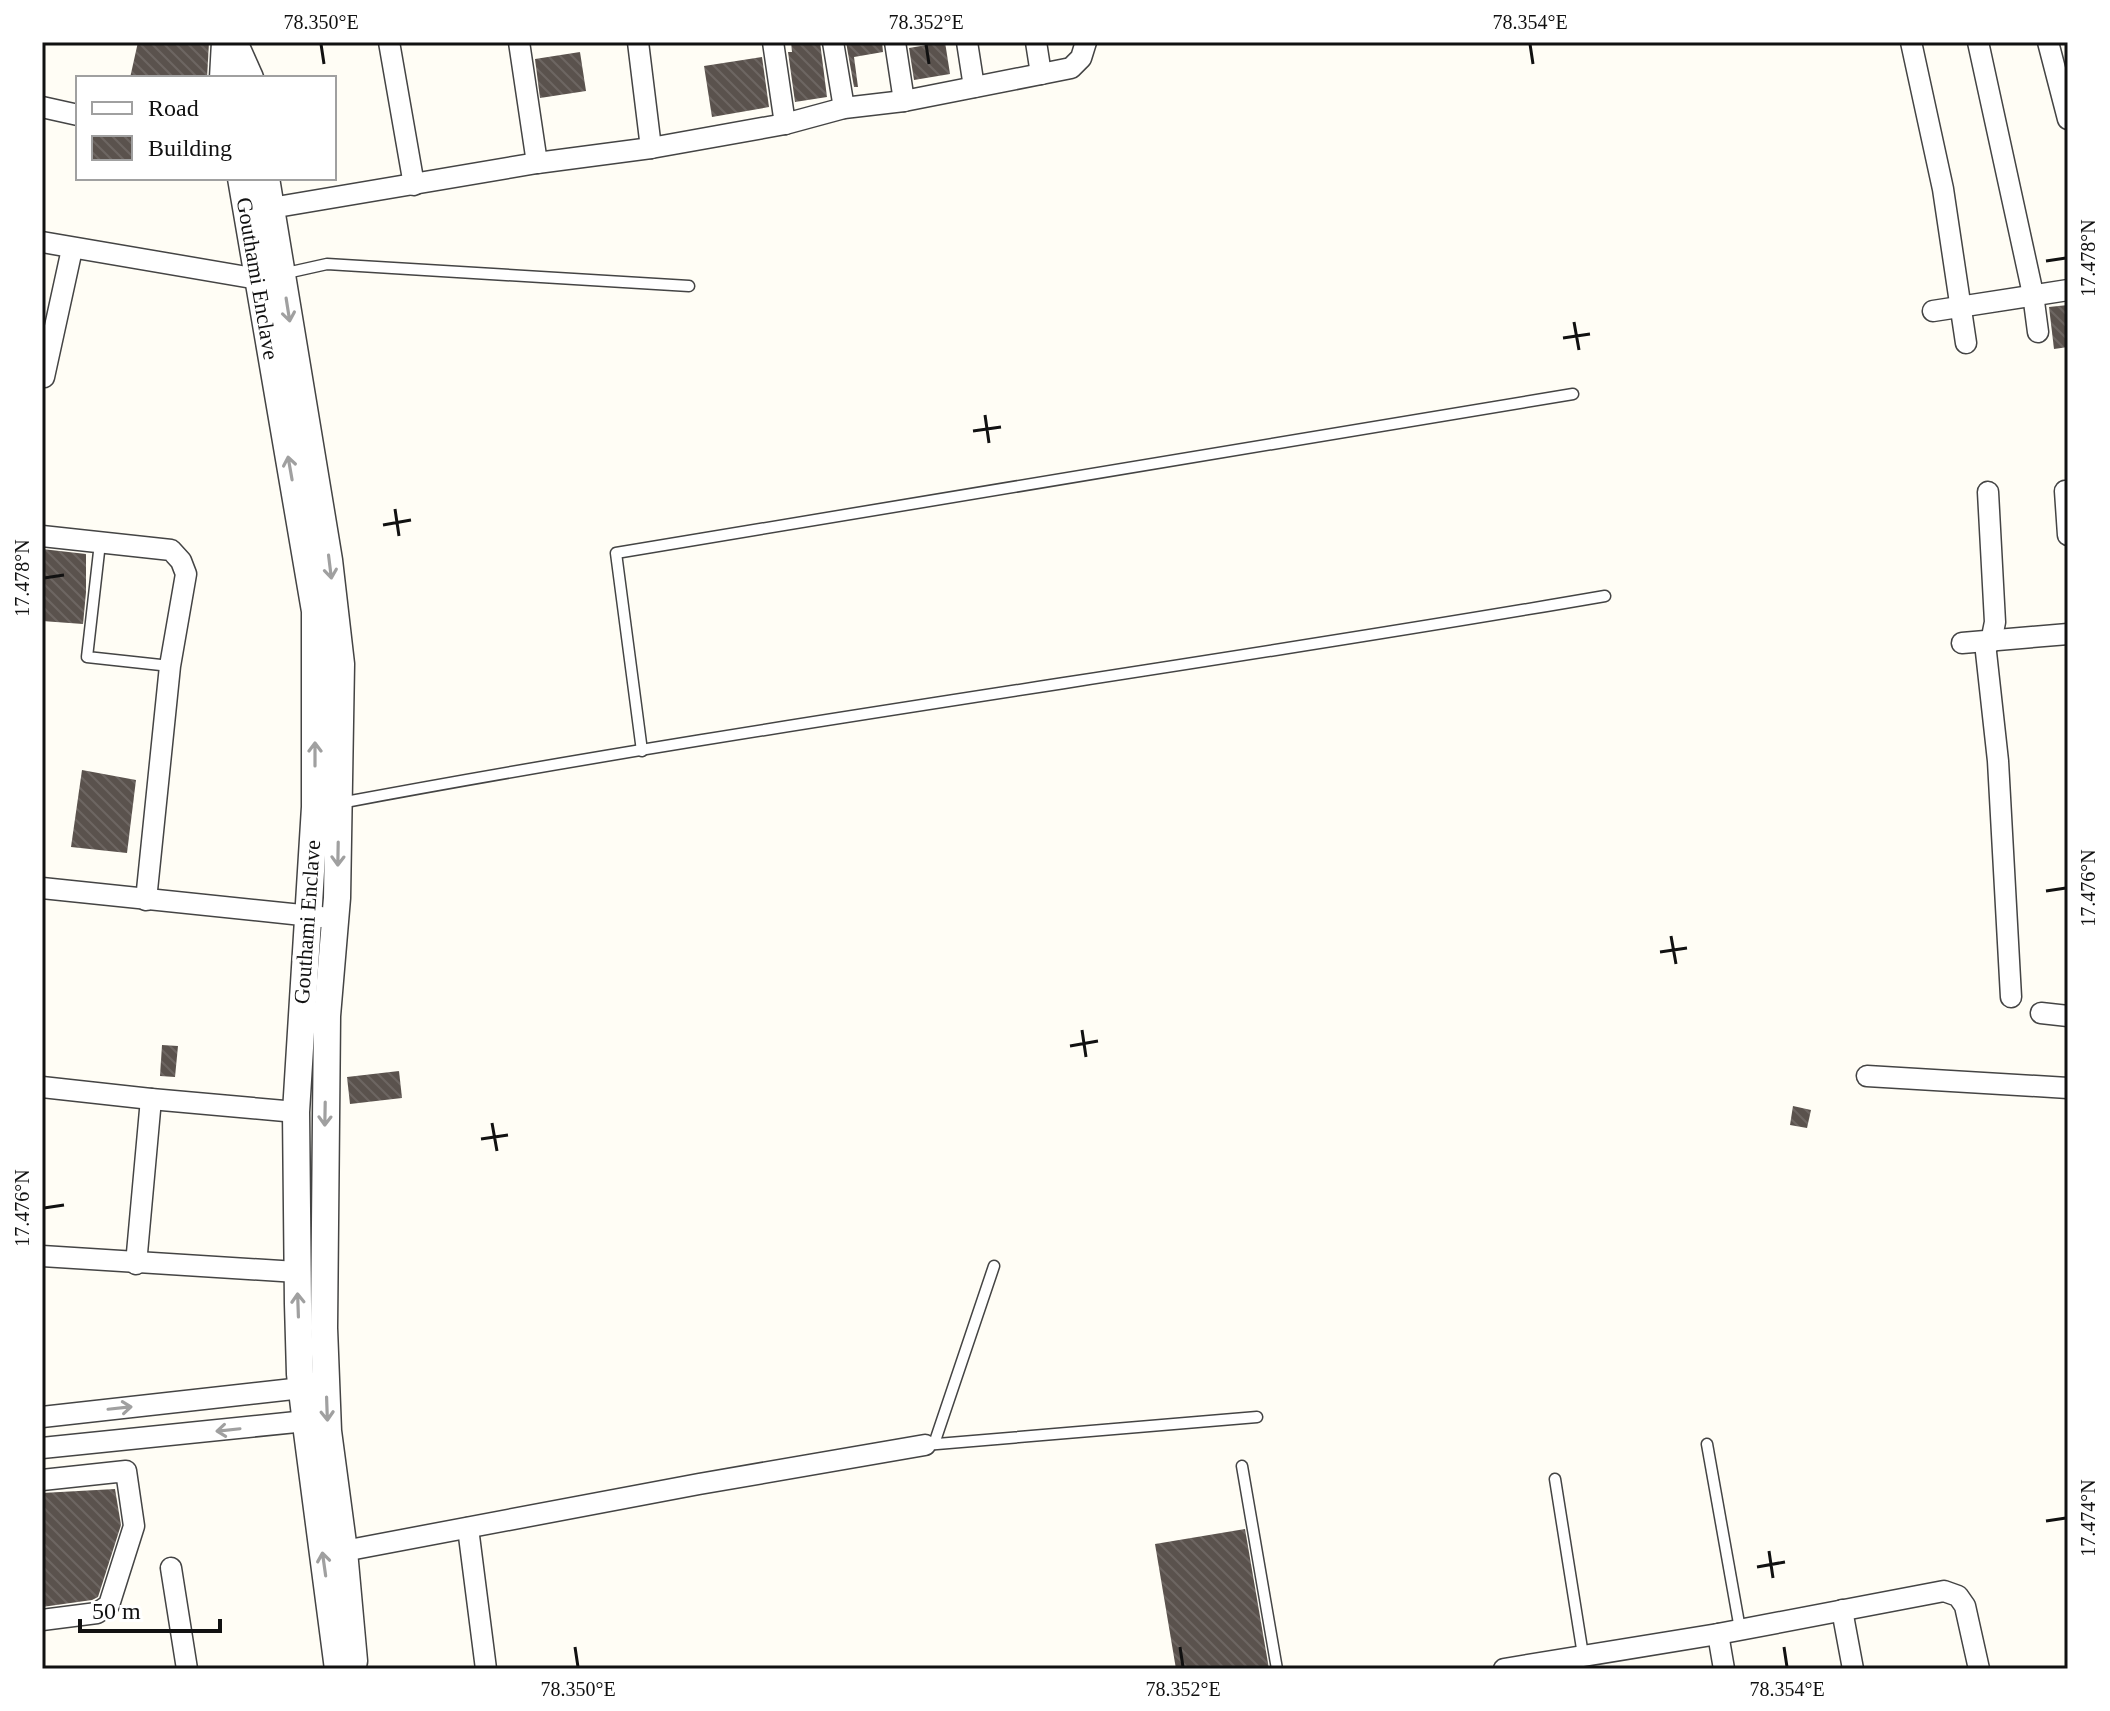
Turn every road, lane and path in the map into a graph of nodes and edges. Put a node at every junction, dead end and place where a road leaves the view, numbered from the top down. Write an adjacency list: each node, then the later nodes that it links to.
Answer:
1 (225, 42): 16 (street)
2 (234, 42): 17 (street)
3 (389, 42): 29 (street)
4 (519, 42): 26 (street)
5 (638, 42): 25 (street)
6 (773, 42): 24 (street)
7 (833, 42): 21 (street)
8 (895, 42): 19 (street)
9 (967, 42): 18 (street)
10 (1036, 42): 15 (street)
11 (1086, 42): 15 (street)
12 (1911, 42): 37 (street)
13 (1978, 42): 36 (street)
14 (2048, 42): 23 (street)
15 (1041, 74): 18 (street)
16 (223, 76)
17 (249, 76)
18 (974, 87): 19 (street)
19 (904, 101): 21 (street)
20 (42, 107): 22 (street)
21 (844, 108): 24 (street)
22 (76, 115)
23 (2068, 119)
24 (785, 124): 25 (street)
25 (651, 148): 26 (street)
26 (537, 163): 29 (street)
27 (242, 180): 33 (street, Gouthami Enclave)
28 (266, 180): 30 (street, Gouthami Enclave)
29 (414, 185): 30 (street)
30 (271, 208): 33 (street, Gouthami Enclave)
31 (42, 242): 32 (street)
32 (72, 249): 33 (street); 41 (street)
33 (270, 276): 34 (lane); 54 (street, Gouthami Enclave, one-way to 54); 57 (street, Gouthami Enclave, one-way to 33)
34 (689, 286)
35 (2068, 290): 36 (street)
36 (2033, 294): 37 (street); 39 (street)
37 (1960, 305): 38 (street); 40 (street)
38 (1933, 311)
39 (2038, 332)
40 (1966, 343)
41 (44, 377)
42 (1573, 394): 53 (lane)
43 (2065, 491): 45 (street)
44 (1988, 492): 51 (street)
45 (2068, 535)
46 (42, 536): 47 (street)
47 (100, 543): 52 (street); 52 (lane)
48 (1605, 596): 53 (lane)
49 (2068, 634): 51 (street)
50 (1962, 643): 51 (street)
51 (1988, 643): 59 (street)
52 (170, 666): 56 (street)
53 (642, 751): 54 (lane)
54 (339, 804): 58 (street, Gouthami Enclave, one-way to 58)
55 (42, 888): 56 (street)
56 (146, 900): 57 (street)
57 (309, 916): 58 (street); 66 (street, Gouthami Enclave)
58 (336, 918): 82 (street, Gouthami Enclave, one-way to 82)
59 (2011, 997)
60 (2041, 1013): 61 (street)
61 (2068, 1016)
62 (1867, 1076): 64 (street)
63 (42, 1087): 65 (street)
64 (2068, 1088)
65 (151, 1099): 66 (street); 68 (street)
66 (296, 1112): 70 (street, Gouthami Enclave)
67 (42, 1256): 68 (street)
68 (136, 1264): 70 (street)
69 (994, 1266): 75 (lane)
70 (297, 1272): 71 (street, Gouthami Enclave, one-way to 70)
71 (302, 1388): 72 (street, one-way to 71); 74 (street, Gouthami Enclave)
72 (42, 1417)
73 (1257, 1417): 75 (lane)
74 (306, 1421): 77 (street, one-way to 77); 90 (street, Gouthami Enclave, one-way to 74)
75 (929, 1444): 81 (street)
76 (1707, 1444): 86 (lane)
77 (42, 1448)
78 (1242, 1466): 93 (lane)
79 (1555, 1479): 88 (lane)
80 (42, 1480): 85 (street)
81 (468, 1528): 82 (street); 92 (street)
82 (344, 1551): 91 (street, Gouthami Enclave)
83 (171, 1568): 89 (street)
84 (1842, 1610): 86 (street); 96 (street); 97 (street)
85 (42, 1620)
86 (1740, 1629): 87 (street)
87 (1718, 1634): 88 (street); 95 (street)
88 (1584, 1662): 94 (street)
89 (187, 1669)
90 (338, 1669)
91 (355, 1669)
92 (486, 1669)
93 (1277, 1669)
94 (1504, 1669)
95 (1724, 1669)
96 (1853, 1669)
97 (1979, 1669)

